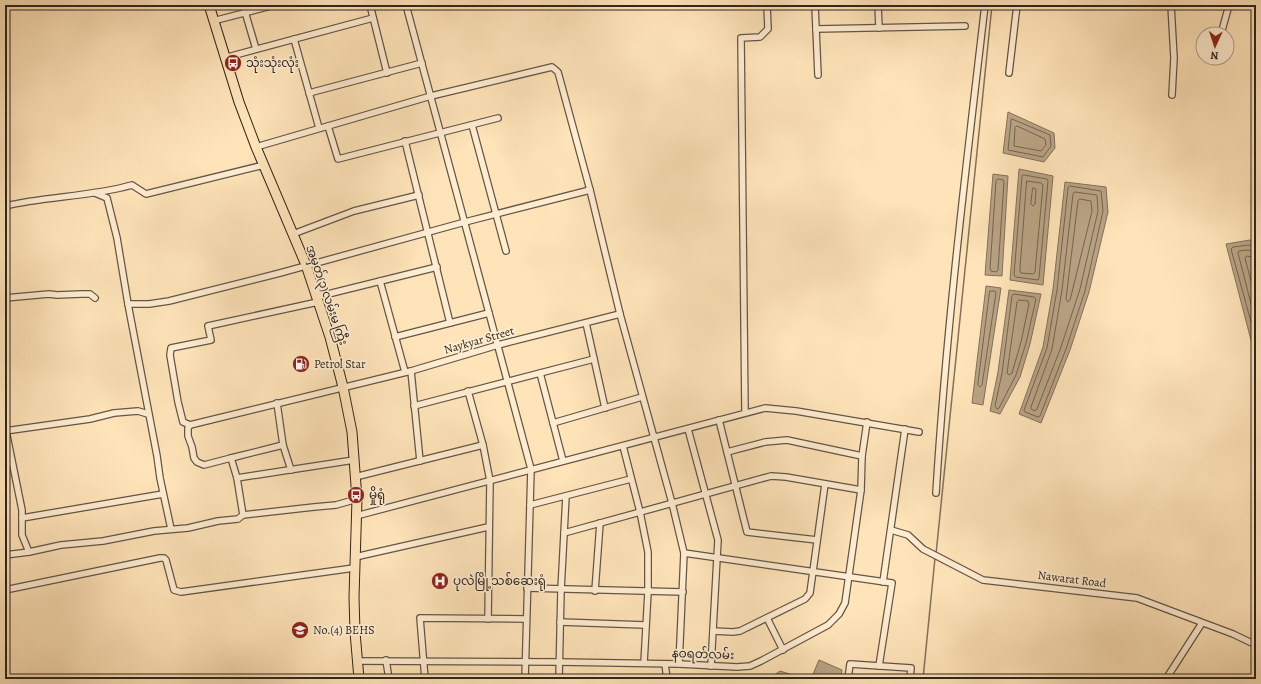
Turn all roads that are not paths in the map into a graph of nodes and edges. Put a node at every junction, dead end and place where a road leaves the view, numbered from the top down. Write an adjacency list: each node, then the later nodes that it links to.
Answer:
1 (208, 5): 15 (main road, အမှတ်(၃)လမ်းမ ကြီး)
2 (244, 5): 13 (street)
3 (275, 5): 13 (street)
4 (370, 5): 14 (street)
5 (406, 5): 23 (street)
6 (768, 5): 70 (street)
7 (815, 5): 19 (street)
8 (878, 5): 18 (street)
9 (985, 5): 99 (street)
10 (1017, 5): 25 (street)
11 (1171, 5): 28 (street)
12 (1228, 5): 17 (street)
13 (246, 12): 15 (street); 21 (street)
14 (373, 18): 20 (street); 24 (street)
15 (213, 21): 22 (main road, အမှတ်(၃)လမ်းမ ကြီး)
16 (965, 26): 18 (street)
17 (1224, 26)
18 (879, 28): 19 (street)
19 (816, 29): 26 (street)
20 (294, 38): 21 (street); 27 (street)
21 (256, 49): 22 (street)
22 (224, 58): 36 (main road, အမှတ်(၃)လမ်းမ ကြီး)
23 (422, 63): 24 (street); 29 (street)
24 (387, 73): 27 (street)
25 (1009, 73)
26 (818, 75)
27 (309, 93): 33 (street)
28 (1172, 95)
29 (431, 96): 32 (street); 34 (street); 38 (street)
30 (498, 118): 31 (street)
31 (472, 125): 34 (street); 42 (street)
32 (328, 126): 33 (street); 35 (street)
33 (319, 128): 36 (street)
34 (441, 132): 35 (street); 43 (street)
35 (405, 142): 40 (street)
36 (256, 147): 37 (main road, အမှတ်(၃)လမ်းမ ကြီး)
37 (264, 165): 39 (street); 45 (main road, အမှတ်(၃)လမ်းမ ကြီး)
38 (590, 190): 42 (street); 55 (street)
39 (95, 193): 41 (street); 53 (street)
40 (419, 195): 44 (street); 45 (street)
41 (5, 206)
42 (497, 214): 43 (street); 46 (street)
43 (465, 222): 44 (street); 54 (street)
44 (428, 232): 47 (street); 48 (street)
45 (293, 234): 47 (main road, အမှတ်(၃)လမ်းမ ကြီး)
46 (506, 251)
47 (306, 265): 52 (main road, အမှတ်(၃)လမ်းမ ကြီး); 53 (street)
48 (437, 267): 49 (street); 56 (street)
49 (380, 281): 52 (street); 58 (street)
50 (5, 298): 51 (street)
51 (95, 298)
52 (317, 300): 64 (main road, အမှတ်(၃)လမ်းမ ကြီး); 75 (street)
53 (128, 304): 71 (street)
54 (489, 313): 56 (street); 59 (street)
55 (620, 314): 57 (street, Naykyar Street); 66 (street)
56 (450, 323): 58 (street)
57 (586, 323): 59 (street, Naykyar Street); 60 (street)
58 (396, 337): 61 (street)
59 (498, 345): 61 (street, Naykyar Street); 63 (street)
60 (594, 359): 62 (street); 69 (street)
61 (408, 371): 64 (street, Naykyar Street); 68 (street)
62 (540, 373): 63 (street); 74 (street)
63 (508, 381): 65 (street); 90 (street)
64 (343, 387): 67 (street, Naykyar Street); 87 (main road, အမှတ်(၃)လမ်းမ ကြီး)
65 (468, 392): 68 (street); 81 (street)
66 (642, 397): 69 (street); 80 (street)
67 (277, 403): 75 (street, Naykyar Street); 82 (street)
68 (414, 406): 88 (street)
69 (605, 408): 74 (street)
70 (745, 412): 72 (street); 73 (street)
71 (148, 414): 76 (street); 100 (street)
72 (719, 420): 77 (street); 84 (street)
73 (867, 422): 78 (street); 85 (street, နဝရတ်လမ်း)
74 (553, 423): 89 (street)
75 (190, 425): 86 (street)
76 (5, 429): 109 (street)
77 (688, 429): 80 (street); 101 (street)
78 (905, 429): 79 (street); 113 (street)
79 (919, 432)
80 (655, 438): 83 (street); 104 (street)
81 (483, 444): 88 (street); 95 (street)
82 (283, 445): 86 (street); 91 (street)
83 (623, 446): 89 (street); 94 (street)
84 (727, 452): 85 (street); 97 (street)
85 (862, 456): 98 (street, နဝရတ်လမ်း)
86 (231, 458): 93 (street)
87 (354, 460): 91 (street); 92 (main road, အမှတ်(၃)လမ်းမ ကြီး)
88 (420, 461): 92 (street)
89 (563, 461): 90 (street)
90 (531, 469): 95 (street); 105 (street)
91 (291, 470): 93 (street)
92 (355, 477): 103 (main road, အမှတ်(၃)လမ်းမ ကြီး)
93 (237, 478): 107 (street)
94 (631, 479): 102 (street); 106 (street)
95 (490, 481): 108 (street); 111 (street)
96 (825, 484): 97 (street); 98 (street); 115 (street)
97 (735, 485): 101 (street); 115 (street)
98 (861, 490): 123 (street, နဝရတ်လမ်း)
99 (936, 493)
100 (164, 494): 109 (street); 112 (street)
101 (706, 494): 104 (street); 120 (street)
102 (566, 496): 105 (street); 114 (street)
103 (357, 499): 107 (street); 108 (main road, အမှတ်(၃)လမ်းမ ကြီး)
104 (672, 503): 106 (street); 117 (street)
105 (530, 505): 125 (street)
106 (640, 512): 110 (street); 129 (street)
107 (243, 515): 112 (street)
108 (356, 516): 119 (main road, အမှတ်(၃)လမ်းမ ကြီး)
109 (22, 518): 116 (street)
110 (600, 523): 114 (street); 128 (street)
111 (488, 527): 119 (street); 131 (street)
112 (171, 529): 116 (street)
113 (891, 530): 124 (street); 135 (street, Nawarat Road)
114 (564, 533): 127 (street)
115 (817, 540): 122 (street)
116 (29, 552): 118 (street)
117 (684, 553): 120 (street); 130 (street)
118 (5, 555)
119 (354, 557): 121 (main road, အမှတ်(၃)လမ်းမ ကြီး)
120 (717, 557): 122 (street); 137 (street)
121 (354, 568): 126 (street); 142 (main road, အမှတ်(၃)လမ်းမ ကြီး)
122 (813, 571): 123 (street); 132 (street)
123 (849, 577): 124 (street); 139 (street, နဝရတ်လမ်း)
124 (883, 582): 149 (street)
125 (527, 588): 127 (street); 133 (street)
126 (5, 590)
127 (561, 590): 128 (street); 134 (street)
128 (596, 591): 129 (street)
129 (648, 592): 130 (street); 136 (street)
130 (683, 592): 147 (street)
131 (488, 618): 133 (street); 141 (street)
132 (768, 618): 137 (street); 139 (street)
133 (526, 619): 143 (street)
134 (560, 622): 136 (street); 144 (street)
135 (1202, 623): 138 (street, Nawarat Road); 158 (street)
136 (645, 624): 145 (street)
137 (713, 631): 148 (street)
138 (1256, 644)
139 (783, 650): 148 (street, နဝရတ်လမ်း)
140 (386, 660): 141 (street, နဝရတ်လမ်း); 142 (street, နဝရတ်လမ်း); 151 (street)
141 (423, 660): 143 (street, နဝရတ်လမ်း); 152 (street)
142 (357, 661): 150 (main road, အမှတ်(၃)လမ်းမ ကြီး)
143 (525, 661): 144 (street, နဝရတ်လမ်း); 153 (street)
144 (559, 662): 145 (street, နဝရတ်လမ်း); 154 (street)
145 (644, 663): 146 (street, နဝရတ်လမ်း)
146 (665, 664): 147 (street, နဝရတ်လမ်း); 155 (street)
147 (679, 664): 148 (street, နဝရတ်လမ်း)
148 (711, 666)
149 (879, 666): 156 (street); 157 (street)
150 (359, 679)
151 (389, 679)
152 (425, 679)
153 (525, 679)
154 (559, 679)
155 (667, 679)
156 (848, 679)
157 (910, 679)
158 (1166, 679)

